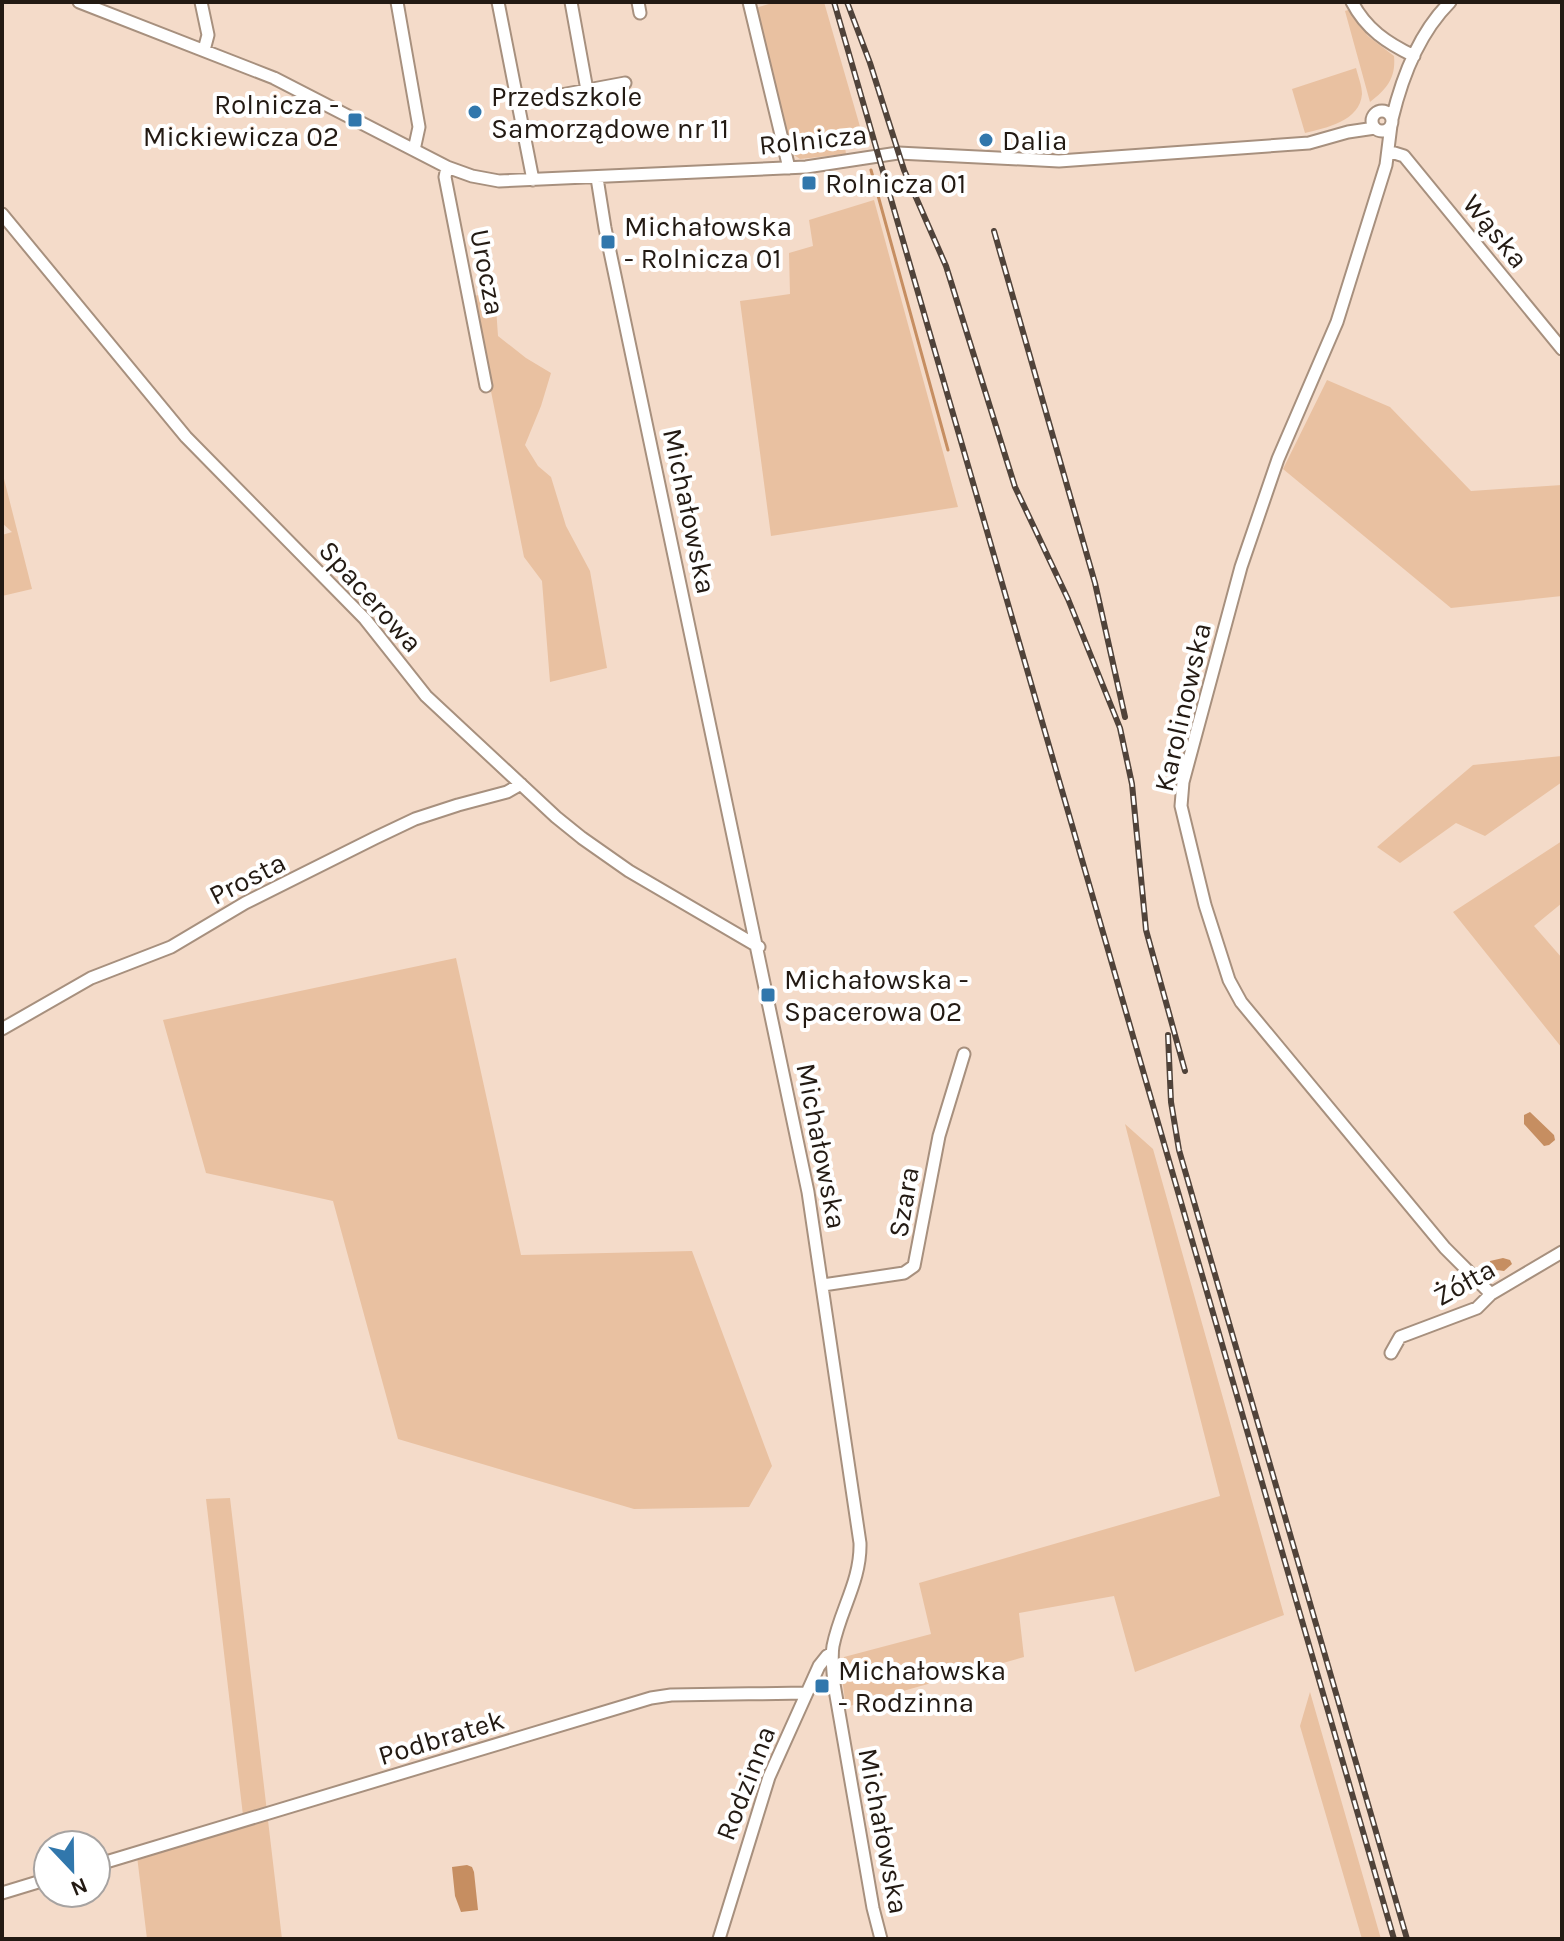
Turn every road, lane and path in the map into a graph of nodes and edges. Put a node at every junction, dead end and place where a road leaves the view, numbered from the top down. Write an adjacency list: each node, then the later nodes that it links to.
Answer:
1 (79, 2): 9 (street, Rolnicza)
2 (201, 2): 9 (street)
3 (397, 2): 17 (street)
4 (498, 2): 14 (street)
5 (571, 2): 12 (street)
6 (749, 2): 20 (street)
7 (1352, 2): 10 (street)
8 (1450, 2): 10 (street, Karolinowska)
9 (204, 50): 17 (street, Rolnicza)
10 (1414, 56): 13 (street, Karolinowska)
11 (625, 83): 12 (street)
12 (587, 90): 14 (street)
13 (1397, 95): 15 (street, Karolinowska); 16 (street, Karolinowska)
14 (518, 103): 22 (street)
15 (1376, 121): 16 (street); 16 (street, Rolnicza); 18 (street); 20 (street, Rolnicza)
16 (1391, 122): 18 (street, Karolinowska)
17 (414, 150): 19 (street, Rolnicza)
18 (1388, 151): 24 (street, Wąska); 32 (street, Karolinowska)
19 (447, 167): 22 (street, Rolnicza); 25 (street, Urocza)
20 (789, 168): 21 (street, Rolnicza)
21 (597, 178): 22 (street, Rolnicza); 27 (street, Michałowska)
22 (533, 180)
23 (2, 214): 26 (street, Spacerowa)
24 (1562, 349)
25 (486, 386)
26 (521, 784): 27 (street, Spacerowa); 28 (street, Prosta)
27 (759, 947): 31 (street, Michałowska)
28 (2, 1029)
29 (964, 1054): 31 (street, Szara)
30 (1562, 1252): 32 (street, Żółta)
31 (823, 1285): 34 (street, Michałowska)
32 (1491, 1294): 33 (street, Żółta)
33 (1391, 1353)
34 (832, 1653): 35 (street, Rodzinna); 40 (street, Michałowska)
35 (806, 1693): 36 (street, Podbratek); 39 (street, Rodzinna)
36 (112, 1860)
37 (32, 1884): 38 (street)
38 (2, 1893)
39 (719, 1939)
40 (881, 1939)

